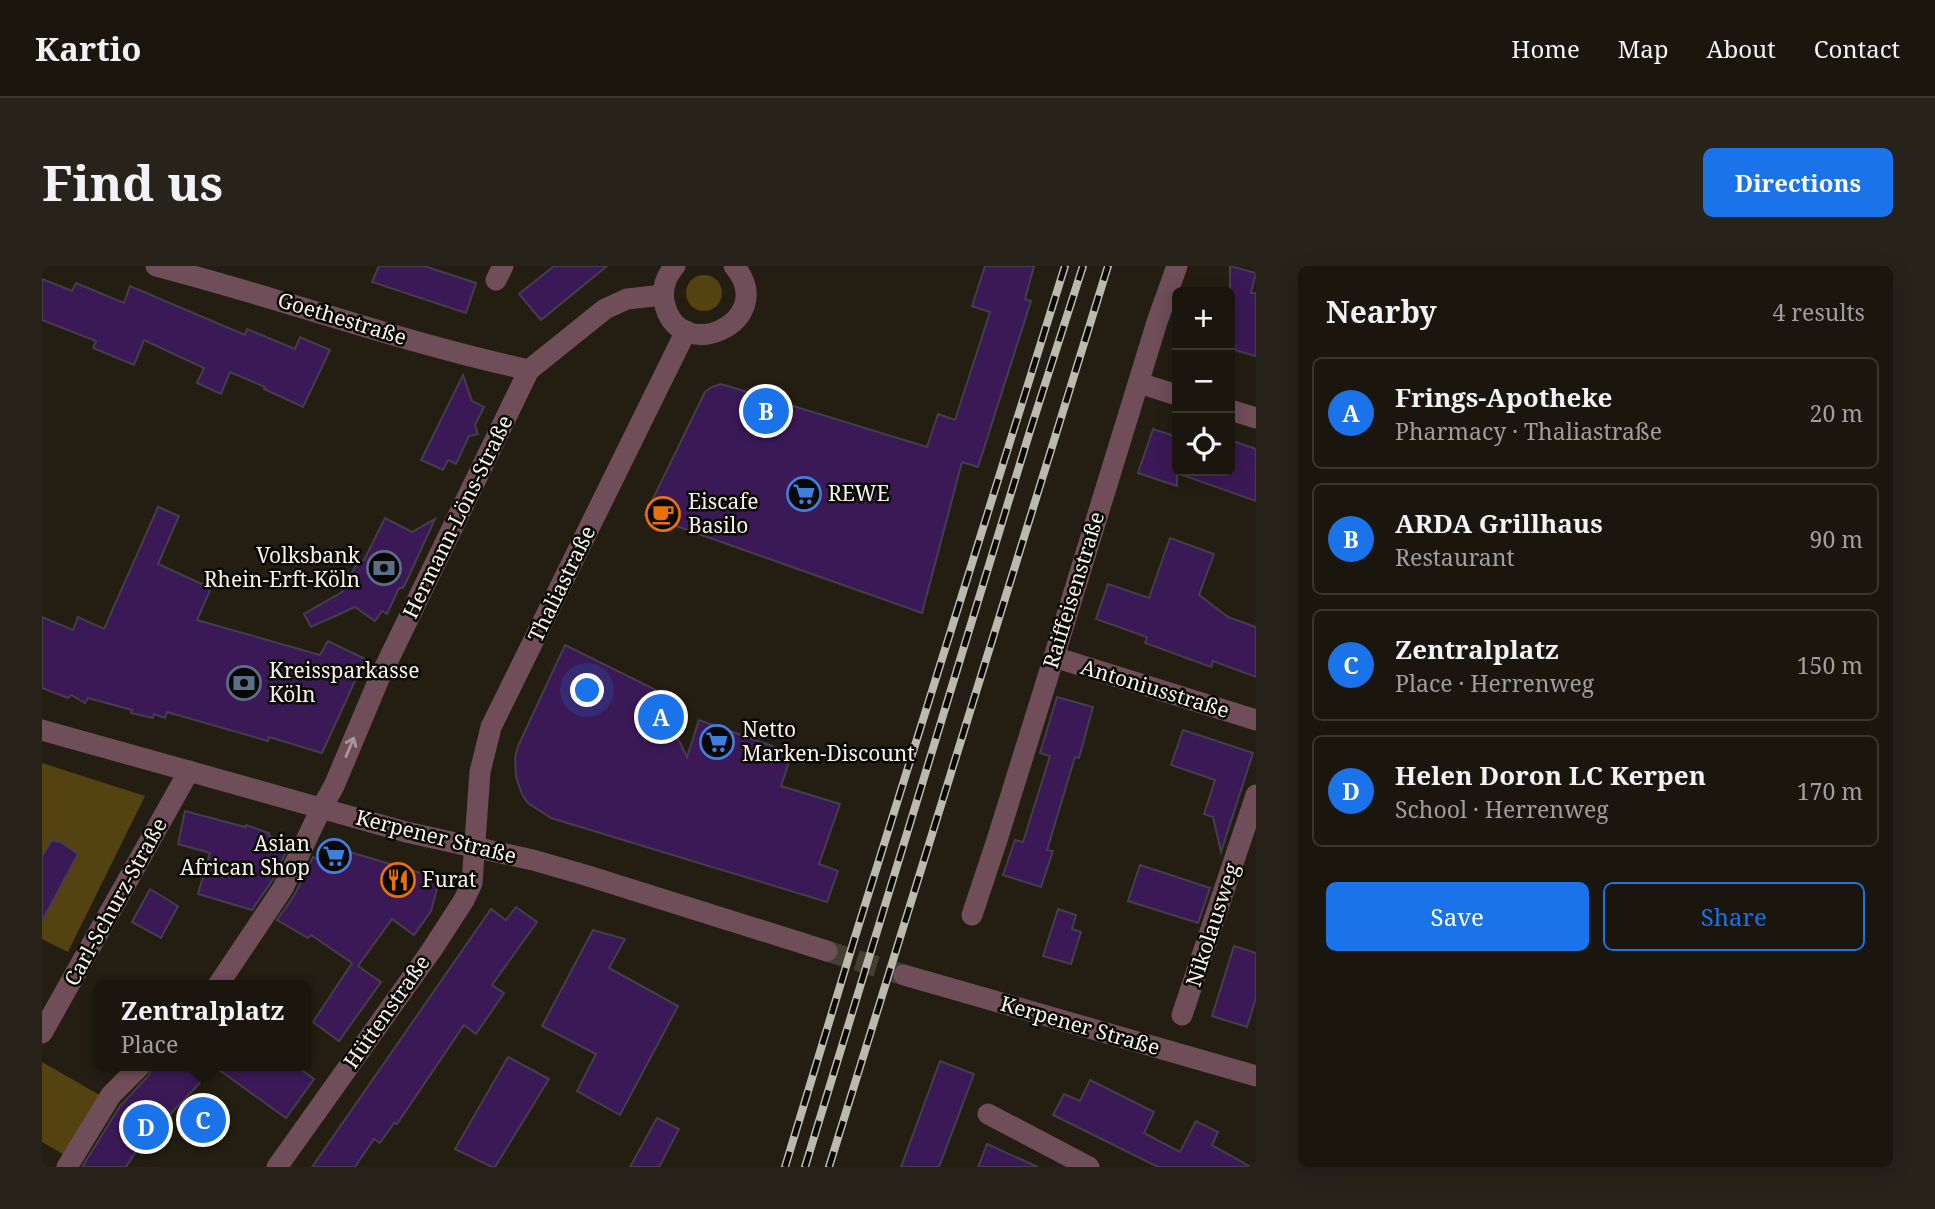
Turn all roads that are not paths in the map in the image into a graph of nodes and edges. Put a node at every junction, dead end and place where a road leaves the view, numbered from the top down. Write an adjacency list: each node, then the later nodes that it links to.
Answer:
1 (156, 266): 5 (street, Goethestraße)
2 (675, 266): 6 (street)
3 (1177, 266): 9 (street, Raiffeisenstraße)
4 (735, 267): 7 (street)
5 (214, 273): 8 (street, Goethestraße)
6 (663, 295): 7 (street); 8 (street, Hermann-Löns-Straße)
7 (686, 331): 20 (street, Thaliastraße)
8 (529, 370): 18 (street, Hermann-Löns-Straße, one-way to 8)
9 (1139, 383): 10 (street); 13 (street, Raiffeisenstraße)
10 (1172, 393)
11 (1235, 412): 12 (street)
12 (1256, 418)
13 (1054, 657): 14 (street, Antoniusstraße); 21 (street, Raiffeisenstraße)
14 (1256, 720)
15 (42, 730): 16 (street, Kerpener Straße)
16 (189, 771): 18 (street, Kerpener Straße); 26 (street, Carl-Schurz-Straße)
17 (1256, 795): 19 (street, Nikolausweg)
18 (321, 808): 20 (street, Kerpener Straße); 24 (street, Hermann-Löns-Straße)
19 (1252, 821): 25 (street, Nikolausweg)
20 (475, 848): 22 (street, Kerpener Straße); 31 (street, Hüttenstraße)
21 (972, 915)
22 (827, 951)
23 (904, 975): 28 (street, Kerpener Straße)
24 (221, 980)
25 (1182, 1015)
26 (42, 1033)
27 (135, 1071): 30 (street)
28 (1256, 1076)
29 (988, 1114): 32 (street)
30 (67, 1167)
31 (277, 1167)
32 (1089, 1167)

